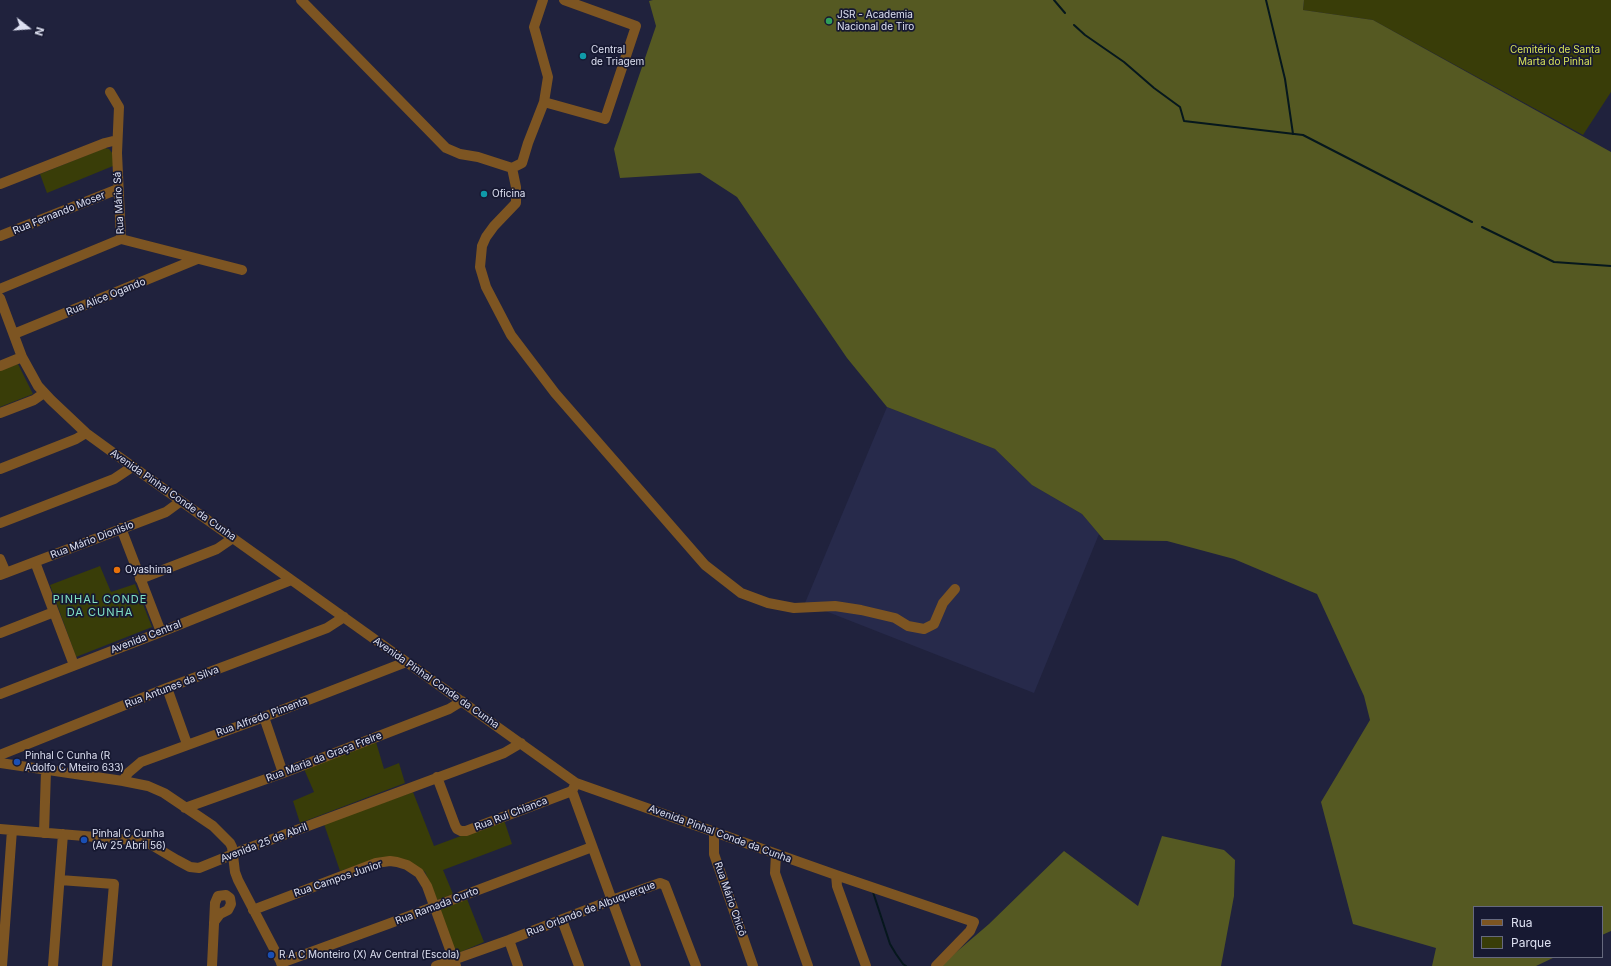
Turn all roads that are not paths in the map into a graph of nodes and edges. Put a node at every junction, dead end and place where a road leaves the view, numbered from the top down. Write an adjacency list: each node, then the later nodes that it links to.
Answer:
1 (301, 0): 7 (street)
2 (543, 0): 5 (street)
3 (564, 0): 5 (street)
4 (110, 92): 6 (street, Rua Mário Sá)
5 (544, 102): 7 (street)
6 (117, 140): 8 (street); 9 (street, Rua Mário Sá)
7 (512, 168): 33 (street)
8 (0, 184)
9 (118, 189): 10 (street, Rua Fernando Moser); 11 (street, Rua Mário Sá)
10 (0, 236)
11 (121, 239): 12 (street, Rua Mário Sá); 14 (street)
12 (197, 259): 13 (street, Rua Mário Sá); 16 (street, Rua Alice Ogando)
13 (242, 270)
14 (0, 289)
15 (0, 298): 16 (street, Avenida Pinhal Conde da Cunha)
16 (14, 334): 17 (street, Avenida Pinhal Conde da Cunha)
17 (22, 358): 18 (street); 19 (street, Avenida Pinhal Conde da Cunha)
18 (0, 366)
19 (44, 393): 20 (street); 21 (street, Avenida Pinhal Conde da Cunha)
20 (0, 414)
21 (86, 432): 22 (street, Avenida Pinhal Conde da Cunha); 23 (street)
22 (132, 467): 24 (street, Avenida Pinhal Conde da Cunha); 25 (street)
23 (0, 469)
24 (181, 501): 26 (street, Rua Mário Dionisio); 27 (street, Avenida Pinhal Conde da Cunha)
25 (0, 523)
26 (121, 528): 29 (street, Rua Mário Dionisio); 31 (street)
27 (233, 538): 31 (street); 32 (street, Avenida Pinhal Conde da Cunha)
28 (0, 559): 30 (street)
29 (35, 562): 30 (street, Rua Mário Dionisio); 34 (street)
30 (3, 574)
31 (140, 579): 36 (street)
32 (291, 580): 35 (street, Avenida Pinhal Conde da Cunha); 36 (street, Avenida Central)
33 (955, 589)
34 (54, 612): 37 (street); 39 (street)
35 (344, 617): 38 (street, Avenida Pinhal Conde da Cunha); 40 (street, Rua Antunes da Silva)
36 (161, 632): 39 (street, Avenida Central)
37 (0, 633)
38 (406, 662): 42 (street, Avenida Pinhal Conde da Cunha); 43 (street, Rua Alfredo Pimenta)
39 (74, 665): 41 (street, Avenida Central)
40 (167, 688): 45 (street); 46 (street, Rua Antunes da Silva)
41 (0, 694)
42 (462, 701): 44 (street, Avenida Pinhal Conde da Cunha); 49 (street, Rua Maria da Graça Freire)
43 (264, 717): 45 (street, Rua Alfredo Pimenta); 49 (street)
44 (521, 743): 50 (street, Avenida 25 de Abril); 52 (street, Avenida Pinhal Conde da Cunha)
45 (187, 744): 51 (street, Rua Alfredo Pimenta)
46 (0, 755)
47 (0, 763): 48 (street)
48 (46, 770): 51 (street); 57 (street)
49 (283, 773): 53 (street, Rua Maria da Graça Freire)
50 (437, 777): 52 (street, Rua Rui Chianca); 60 (street, Avenida 25 de Abril)
51 (124, 781): 53 (street)
52 (574, 787): 56 (street, Avenida Pinhal Conde da Cunha); 59 (street)
53 (185, 808): 60 (street)
54 (0, 829): 55 (street, Avenida 25 de Abril)
55 (12, 830): 57 (street, Avenida 25 de Abril); 72 (street)
56 (714, 832): 61 (street, Avenida Pinhal Conde da Cunha); 81 (street, Rua Mário Chicô)
57 (44, 833): 58 (street, Avenida 25 de Abril)
58 (63, 834): 60 (street, Avenida 25 de Abril); 63 (street)
59 (592, 847): 64 (street); 65 (street, Rua Ramada Curto)
60 (233, 854): 66 (street)
61 (776, 854): 62 (street, Avenida Pinhal Conde da Cunha); 82 (street)
62 (836, 876): 83 (street); 84 (street, Avenida Pinhal Conde da Cunha)
63 (60, 880): 73 (street); 74 (street)
64 (612, 900): 67 (street, Rua Orlando de Albuquerque); 79 (street); 80 (street, Rua Orlando de Albuquerque)
65 (435, 906): 66 (street, Rua Campos Junior); 70 (street, Rua Campos Junior); 71 (street, Rua Ramada Curto)
66 (253, 910): 71 (street)
67 (562, 920): 69 (street, Rua Orlando de Albuquerque); 78 (street)
68 (214, 922): 75 (street)
69 (509, 940): 70 (street, Rua Orlando de Albuquerque); 77 (street)
70 (455, 962): 76 (street, Rua Orlando de Albuquerque)
71 (282, 964)
72 (2, 966)
73 (53, 966)
74 (107, 966)
75 (212, 966)
76 (436, 966)
77 (518, 966)
78 (579, 966)
79 (636, 966)
80 (696, 966)
81 (753, 966)
82 (808, 966)
83 (866, 966)
84 (936, 966)

